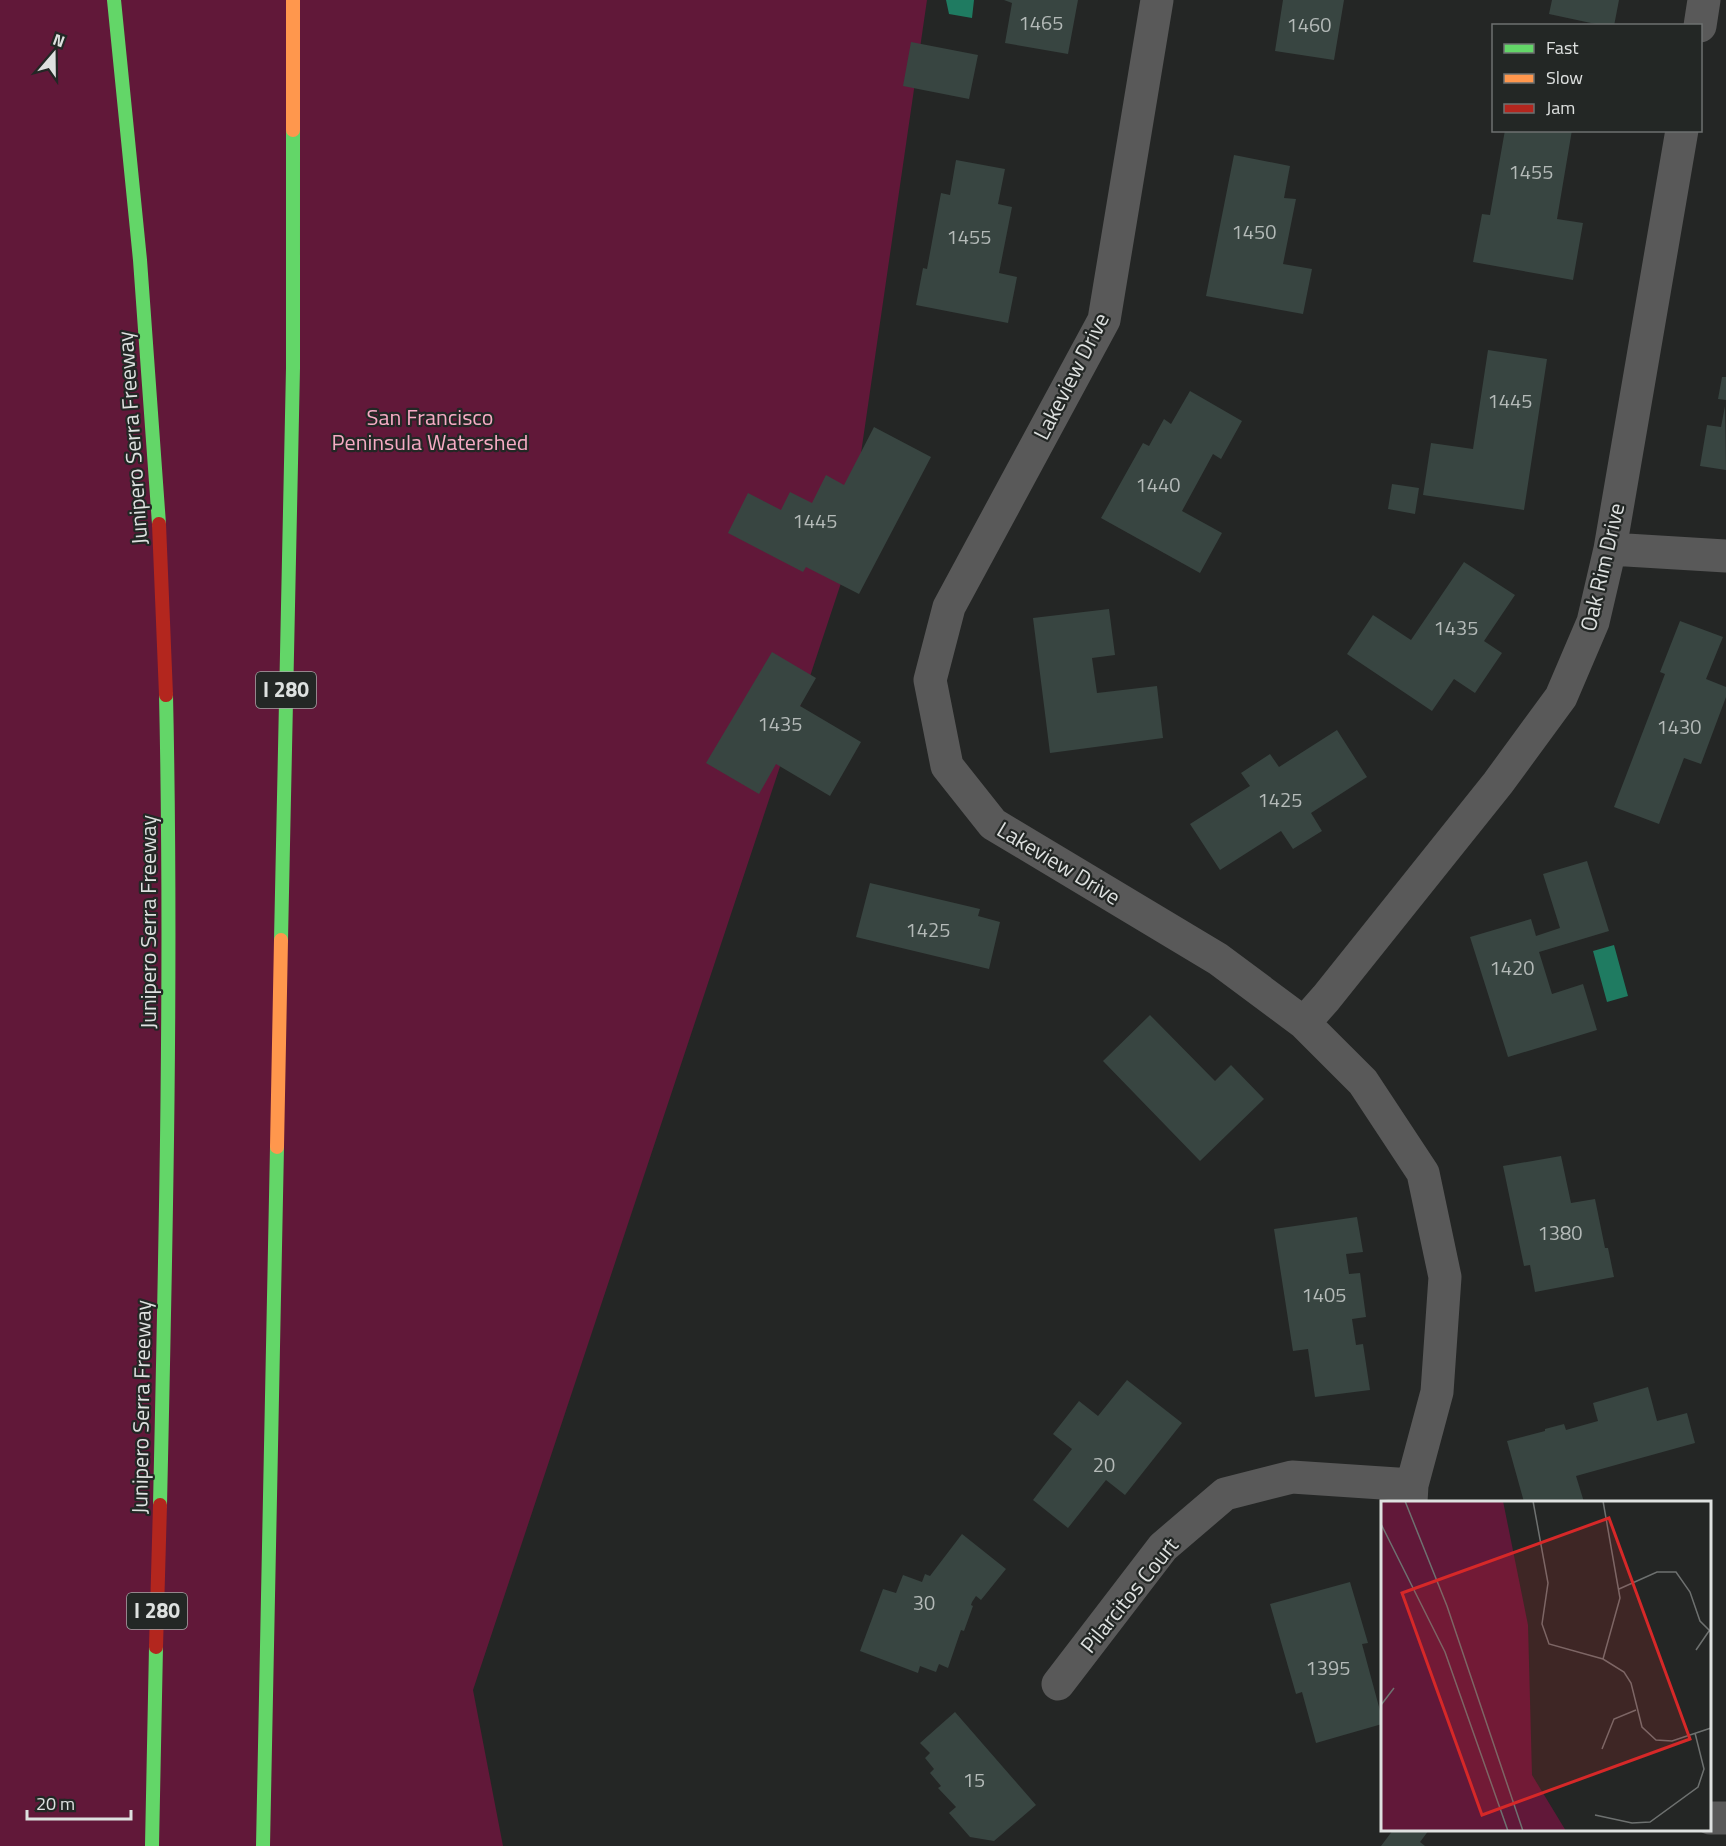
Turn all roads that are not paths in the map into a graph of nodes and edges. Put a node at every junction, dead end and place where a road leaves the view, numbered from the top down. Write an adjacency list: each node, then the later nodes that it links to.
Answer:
1 (114, 0): 12 (highway, Junipero Serra Freeway / I 280)
2 (293, 0): 13 (highway, I 280)
3 (1157, 0): 9 (street, Lakeview Drive)
4 (1704, 0): 5 (street)
5 (1700, 24)
6 (1682, 132): 7 (street, Oak Rim Drive)
7 (1610, 549): 8 (street); 9 (street, Oak Rim Drive)
8 (1726, 556)
9 (1304, 1023): 10 (street, Lakeview Drive)
10 (1411, 1494): 11 (street, Pilarcitos Court)
11 (1058, 1684)
12 (152, 1846)
13 (263, 1846)

